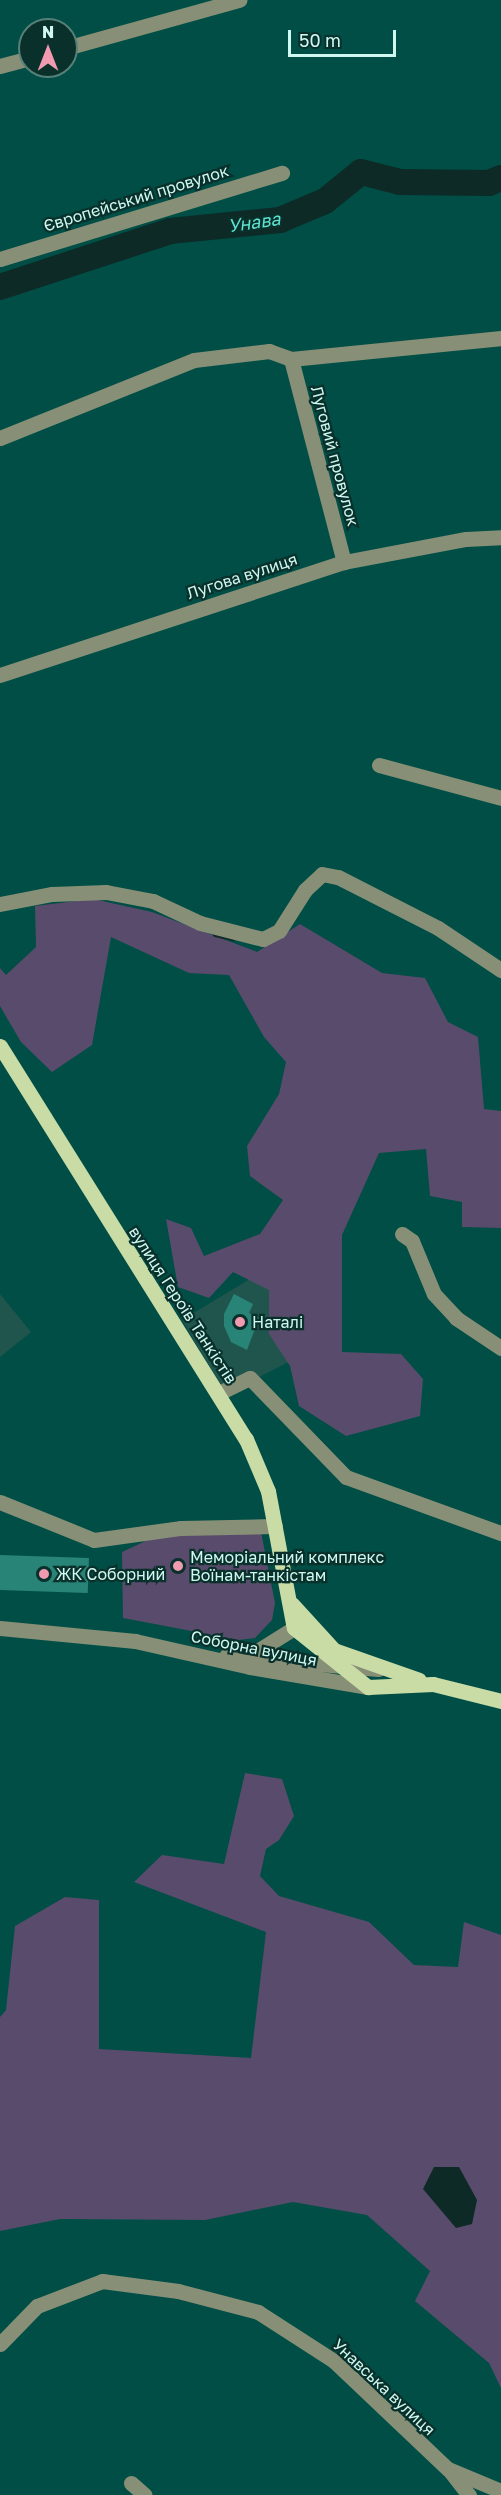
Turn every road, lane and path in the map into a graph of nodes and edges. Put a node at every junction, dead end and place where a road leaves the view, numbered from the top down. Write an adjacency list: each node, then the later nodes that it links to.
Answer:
1 (239, 0): 2 (street)
2 (78, 45)
3 (18, 61): 4 (street)
4 (0, 66)
5 (282, 172): 6 (street, Європейський провулок)
6 (0, 259)
7 (501, 338): 8 (street)
8 (291, 359): 9 (street); 11 (street, Луговий провулок)
9 (0, 438)
10 (501, 537): 11 (street, Лугова вулиця)
11 (344, 562): 12 (street, Лугова вулиця)
12 (0, 675)
13 (379, 765): 14 (street)
14 (501, 798)
15 (0, 904): 16 (street)
16 (501, 970)
17 (0, 1046): 20 (main road, вулиця Героїв Танкістів)
18 (402, 1234): 19 (street)
19 (501, 1348)
20 (219, 1393): 22 (main road, вулиця Героїв Танкістів); 23 (street)
21 (0, 1502): 22 (street)
22 (275, 1526): 24 (main road, вулиця Героїв Танкістів)
23 (501, 1533)
24 (292, 1603): 26 (main road, вулиця Героїв Танкістів); 30 (main road, вулиця Героїв Танкістів)
25 (0, 1628): 28 (street, Соборна вулиця)
26 (294, 1628): 27 (street); 30 (main road, вулиця Героїв Танкістів)
27 (251, 1655): 28 (street); 30 (street)
28 (199, 1656): 29 (street, Соборна вулиця)
29 (217, 1660): 30 (street); 33 (street, Соборна вулиця)
30 (338, 1660): 31 (street); 33 (main road, вулиця Героїв Танкістів)
31 (379, 1669): 32 (main road)
32 (433, 1684): 33 (main road, Соборна вулиця); 34 (main road, Соборна вулиця)
33 (368, 1687)
34 (501, 1701)
35 (0, 2344): 36 (street, Унавська вулиця)
36 (448, 2469): 38 (street, Унавська вулиця); 40 (street, Унавська вулиця)
37 (131, 2483): 39 (street)
38 (501, 2491)
39 (145, 2495)
40 (469, 2495)

